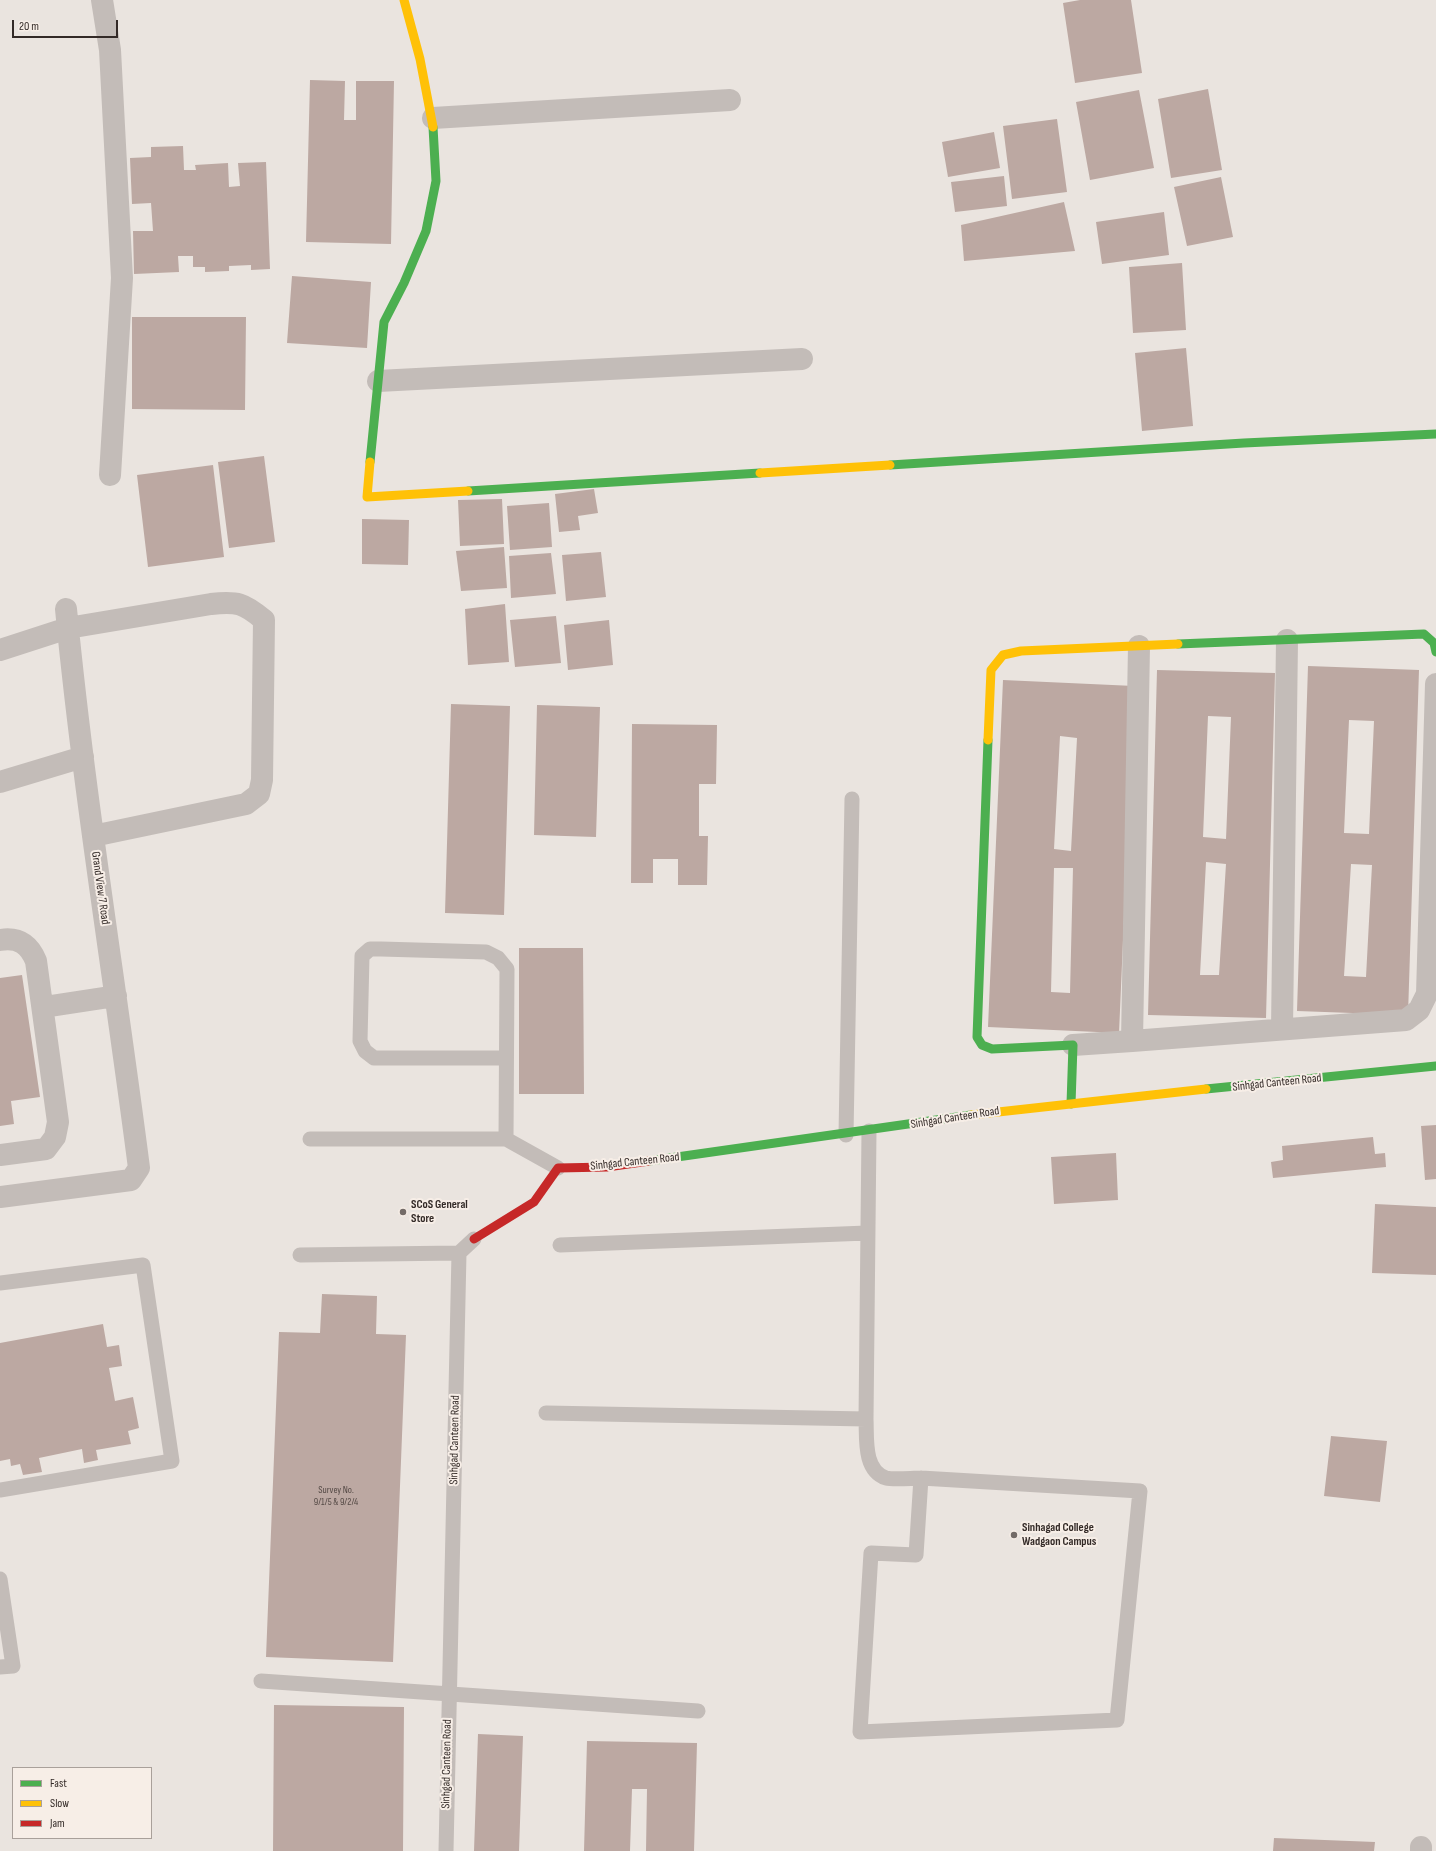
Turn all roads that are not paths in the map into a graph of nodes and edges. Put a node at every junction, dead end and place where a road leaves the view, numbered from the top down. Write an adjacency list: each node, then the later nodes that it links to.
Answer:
1 (102, 0): 8 (street)
2 (404, 0): 4 (street)
3 (730, 100): 4 (street)
4 (433, 118): 6 (street)
5 (802, 359): 6 (street)
6 (378, 381): 7 (street)
7 (1436, 434)
8 (110, 475)
9 (67, 618): 12 (street); 15 (street, Grand View 7 Road); 18 (street)
10 (1287, 640): 11 (street); 13 (street); 22 (street)
11 (1139, 646): 23 (street); 24 (street)
12 (0, 650)
13 (1436, 652)
14 (1436, 684): 22 (street)
15 (83, 757): 16 (street); 18 (street, Grand View 7 Road)
16 (0, 782)
17 (852, 799): 29 (lane)
18 (93, 836): 20 (street, Grand View 7 Road)
19 (0, 940): 21 (street)
20 (116, 996): 21 (street); 34 (street, Grand View 7 Road)
21 (44, 1007): 32 (street)
22 (1282, 1029): 23 (street)
23 (1132, 1041): 24 (street)
24 (1073, 1045): 27 (street)
25 (506, 1058): 25 (lane); 31 (lane)
26 (1436, 1066): 27 (street, Sinhgad Canteen Road)
27 (1072, 1104): 28 (street, Sinhgad Canteen Road)
28 (869, 1131): 29 (street, Sinhgad Canteen Road); 35 (lane)
29 (846, 1135): 33 (street, Sinhgad Canteen Road)
30 (310, 1139): 31 (lane)
31 (506, 1139): 33 (lane)
32 (0, 1155)
33 (558, 1168): 36 (street)
34 (0, 1197)
35 (868, 1233): 37 (lane); 42 (lane)
36 (474, 1240): 38 (lane)
37 (560, 1245)
38 (459, 1253): 39 (lane); 48 (lane, Sinhgad Canteen Road)
39 (300, 1254)
40 (0, 1283): 44 (lane)
41 (546, 1413): 42 (lane)
42 (866, 1419): 43 (lane)
43 (921, 1478): 43 (lane)
44 (0, 1490)
45 (0, 1579): 46 (lane)
46 (0, 1668)
47 (261, 1681): 48 (lane)
48 (449, 1694): 49 (lane); 50 (lane, Sinhgad Canteen Road)
49 (698, 1711)
50 (446, 1851)

